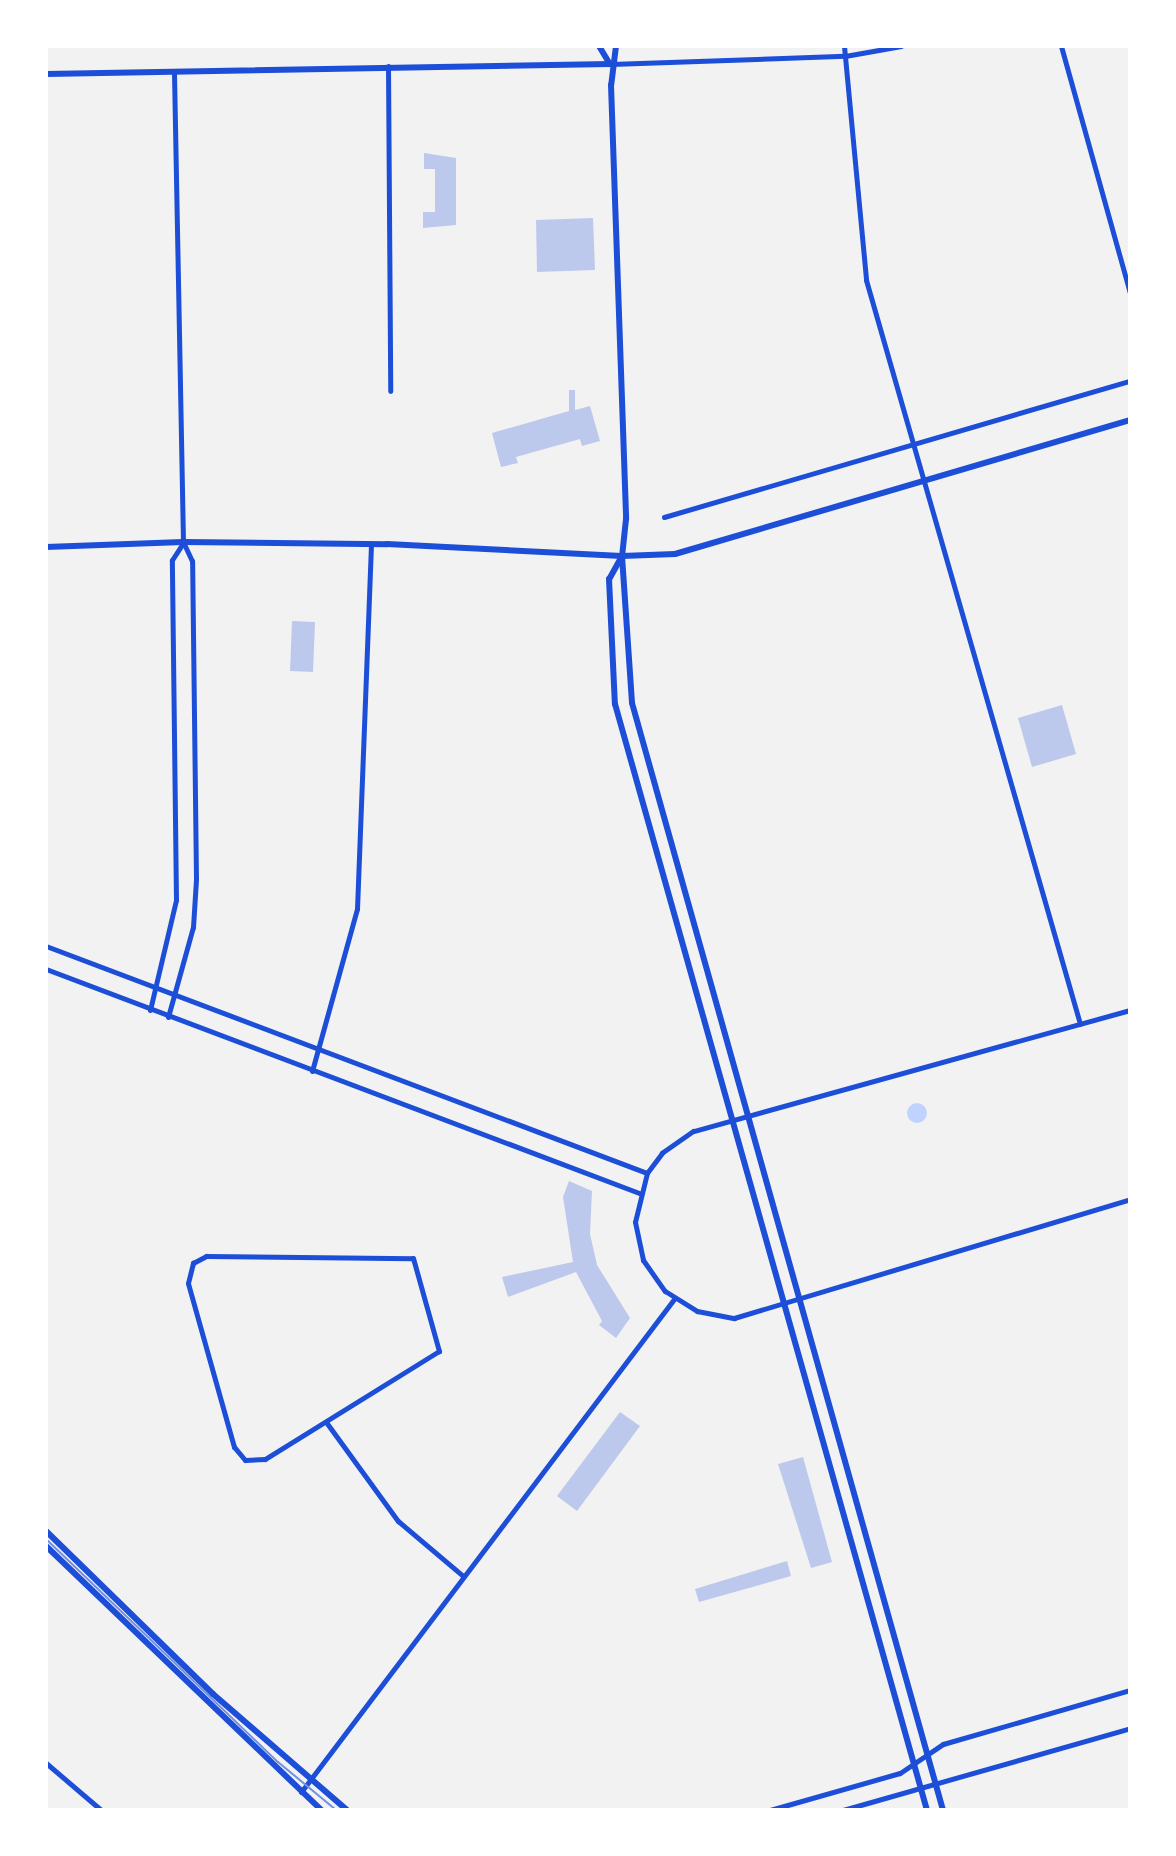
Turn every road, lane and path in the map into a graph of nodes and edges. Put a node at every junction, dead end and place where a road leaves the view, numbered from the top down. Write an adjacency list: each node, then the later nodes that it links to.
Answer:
1 (599, 46): 7 (street)
2 (616, 46): 7 (street)
3 (844, 46): 6 (street)
4 (901, 46): 6 (street)
5 (1061, 46): 11 (street)
6 (845, 56): 7 (street); 15 (street)
7 (610, 64): 8 (street); 21 (street)
8 (388, 66): 9 (street); 13 (street)
9 (174, 70): 10 (street); 18 (street)
10 (46, 74)
11 (1130, 293)
12 (1130, 381): 15 (street)
13 (390, 391)
14 (1130, 420): 16 (street)
15 (914, 444): 16 (street); 17 (street)
16 (923, 478): 21 (street); 29 (street)
17 (664, 517)
18 (183, 542): 19 (street); 20 (street); 24 (street); 25 (street)
19 (371, 544): 21 (street); 30 (street)
20 (46, 547)
21 (622, 556): 32 (street); 33 (street)
22 (46, 946): 24 (street)
23 (46, 969): 26 (street)
24 (157, 988): 25 (street); 26 (street)
25 (174, 994): 28 (street); 30 (street)
26 (150, 1010): 28 (street)
27 (1130, 1010): 29 (street)
28 (168, 1017): 31 (street)
29 (1080, 1024): 34 (street)
30 (316, 1048): 31 (street); 36 (street)
31 (312, 1071): 37 (street)
32 (742, 1094): 33 (street); 34 (street)
33 (726, 1099): 35 (street)
34 (748, 1119): 35 (street); 39 (street)
35 (733, 1121): 36 (street); 41 (street)
36 (647, 1173): 37 (street)
37 (639, 1193): 40 (street)
38 (1129, 1202): 39 (street)
39 (798, 1297): 41 (street); 42 (street)
40 (674, 1299): 41 (street); 47 (street)
41 (784, 1303): 43 (street)
42 (807, 1325): 43 (street); 50 (street)
43 (791, 1330): 51 (street)
44 (326, 1422): 44 (street); 47 (street)
45 (46, 1531): 53 (street)
46 (46, 1546): 56 (street)
47 (463, 1576): 53 (street)
48 (1130, 1690): 50 (street)
49 (1130, 1728): 54 (street)
50 (927, 1752): 51 (street); 54 (street)
51 (914, 1762): 55 (street); 60 (street)
52 (46, 1763): 57 (street)
53 (311, 1780): 56 (street); 59 (street)
54 (936, 1783): 55 (street); 63 (street)
55 (921, 1788): 61 (street); 62 (street)
56 (300, 1793): 58 (street)
57 (101, 1810)
58 (321, 1810)
59 (347, 1810)
60 (770, 1810)
61 (843, 1810)
62 (927, 1810)
63 (943, 1810)

